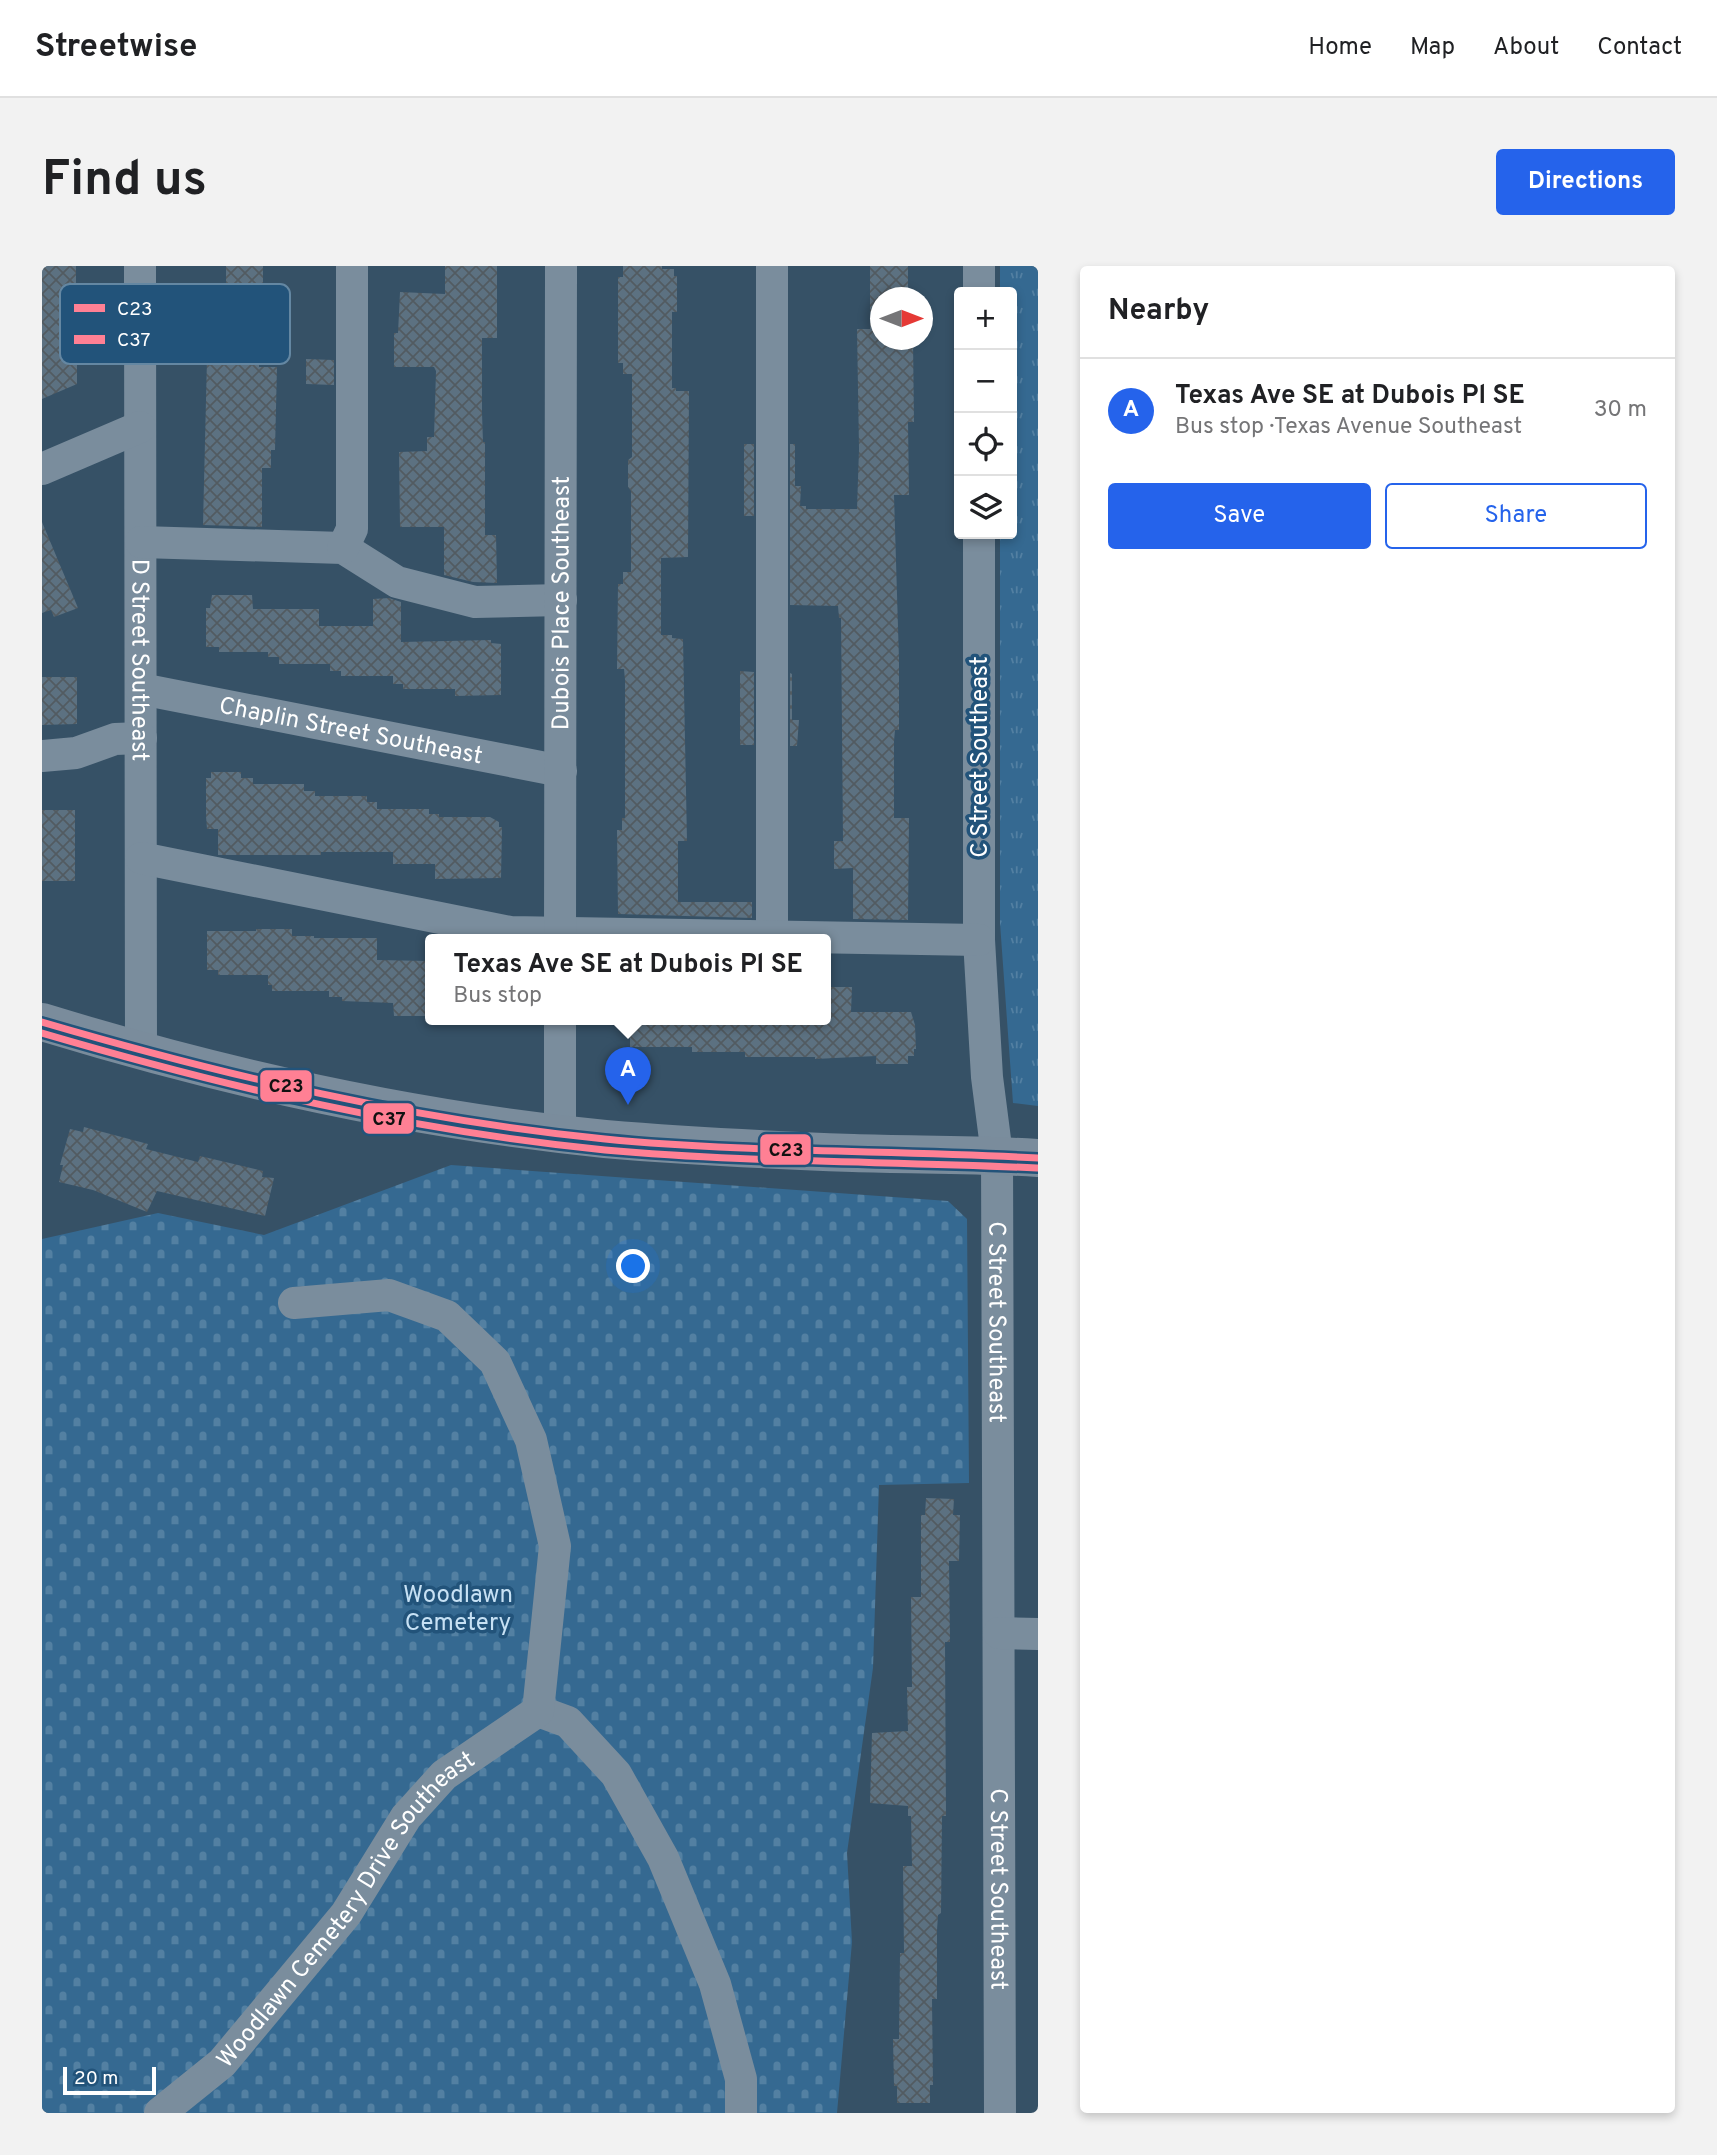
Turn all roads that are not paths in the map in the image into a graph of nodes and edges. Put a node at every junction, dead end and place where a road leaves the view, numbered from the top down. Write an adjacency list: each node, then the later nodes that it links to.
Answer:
1 (140, 266): 6 (street, D Street Southeast)
2 (352, 266): 13 (street)
3 (561, 266): 14 (street, Dubois Place Southeast)
4 (772, 266): 22 (street)
5 (979, 266): 7 (street)
6 (140, 284)
7 (979, 287)
8 (140, 364): 9 (street, D Street Southeast)
9 (140, 427): 10 (street); 12 (street, D Street Southeast)
10 (42, 469)
11 (979, 539): 24 (street, C Street Southeast)
12 (141, 542): 13 (street); 15 (street, D Street Southeast)
13 (343, 548): 14 (street)
14 (561, 600): 18 (street, Dubois Place Southeast)
15 (141, 689): 16 (street, D Street Southeast); 18 (street, Chaplin Street Southeast)
16 (141, 738): 17 (street); 19 (street, D Street Southeast)
17 (42, 756)
18 (561, 771): 21 (street, Dubois Place Southeast)
19 (141, 858): 20 (street); 27 (street, D Street Southeast)
20 (530, 934)
21 (560, 934)
22 (772, 934)
23 (831, 938): 24 (street)
24 (979, 940): 29 (street, C Street Southeast)
25 (42, 1022): 27 (main road)
26 (560, 1025): 28 (street)
27 (141, 1052): 28 (main road)
28 (560, 1134): 29 (main road)
29 (998, 1155): 30 (main road); 32 (street, C Street Southeast)
30 (1038, 1158)
31 (294, 1303): 34 (street)
32 (999, 1633): 33 (street); 37 (street, C Street Southeast)
33 (1038, 1634)
34 (538, 1711): 35 (street, Woodlawn Cemetery Drive Southeast); 36 (street)
35 (160, 2113)
36 (741, 2113)
37 (1000, 2113)

